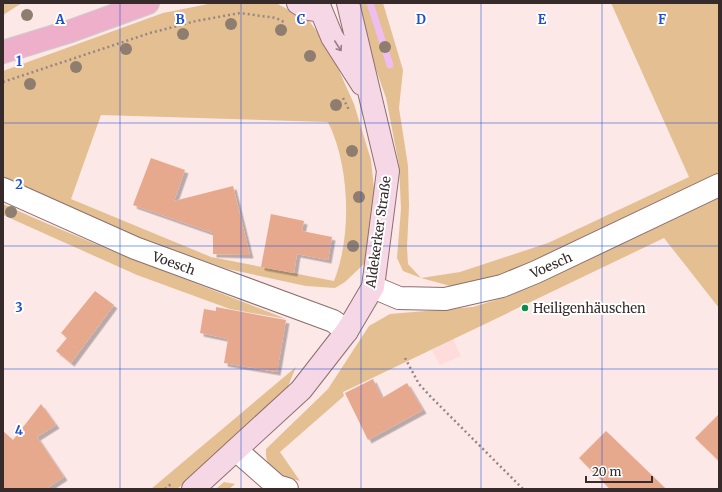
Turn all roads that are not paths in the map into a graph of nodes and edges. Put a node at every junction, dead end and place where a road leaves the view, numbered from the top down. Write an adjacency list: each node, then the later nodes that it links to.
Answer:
1 (148, 3): 5 (main road)
2 (298, 3): 4 (street)
3 (348, 3): 6 (street, Aldekerker Straße)
4 (319, 7): 6 (street, one-way to 6)
5 (3, 52)
6 (372, 99): 9 (street, Aldekerker Straße)
7 (719, 186): 9 (street, Voesch)
8 (3, 189): 10 (street, Voesch)
9 (373, 287): 10 (street, Aldekerker Straße)
10 (347, 331): 11 (street, Aldekerker Straße)
11 (236, 450): 12 (street, Aldekerker Straße); 13 (street)
12 (193, 489)
13 (287, 489)

